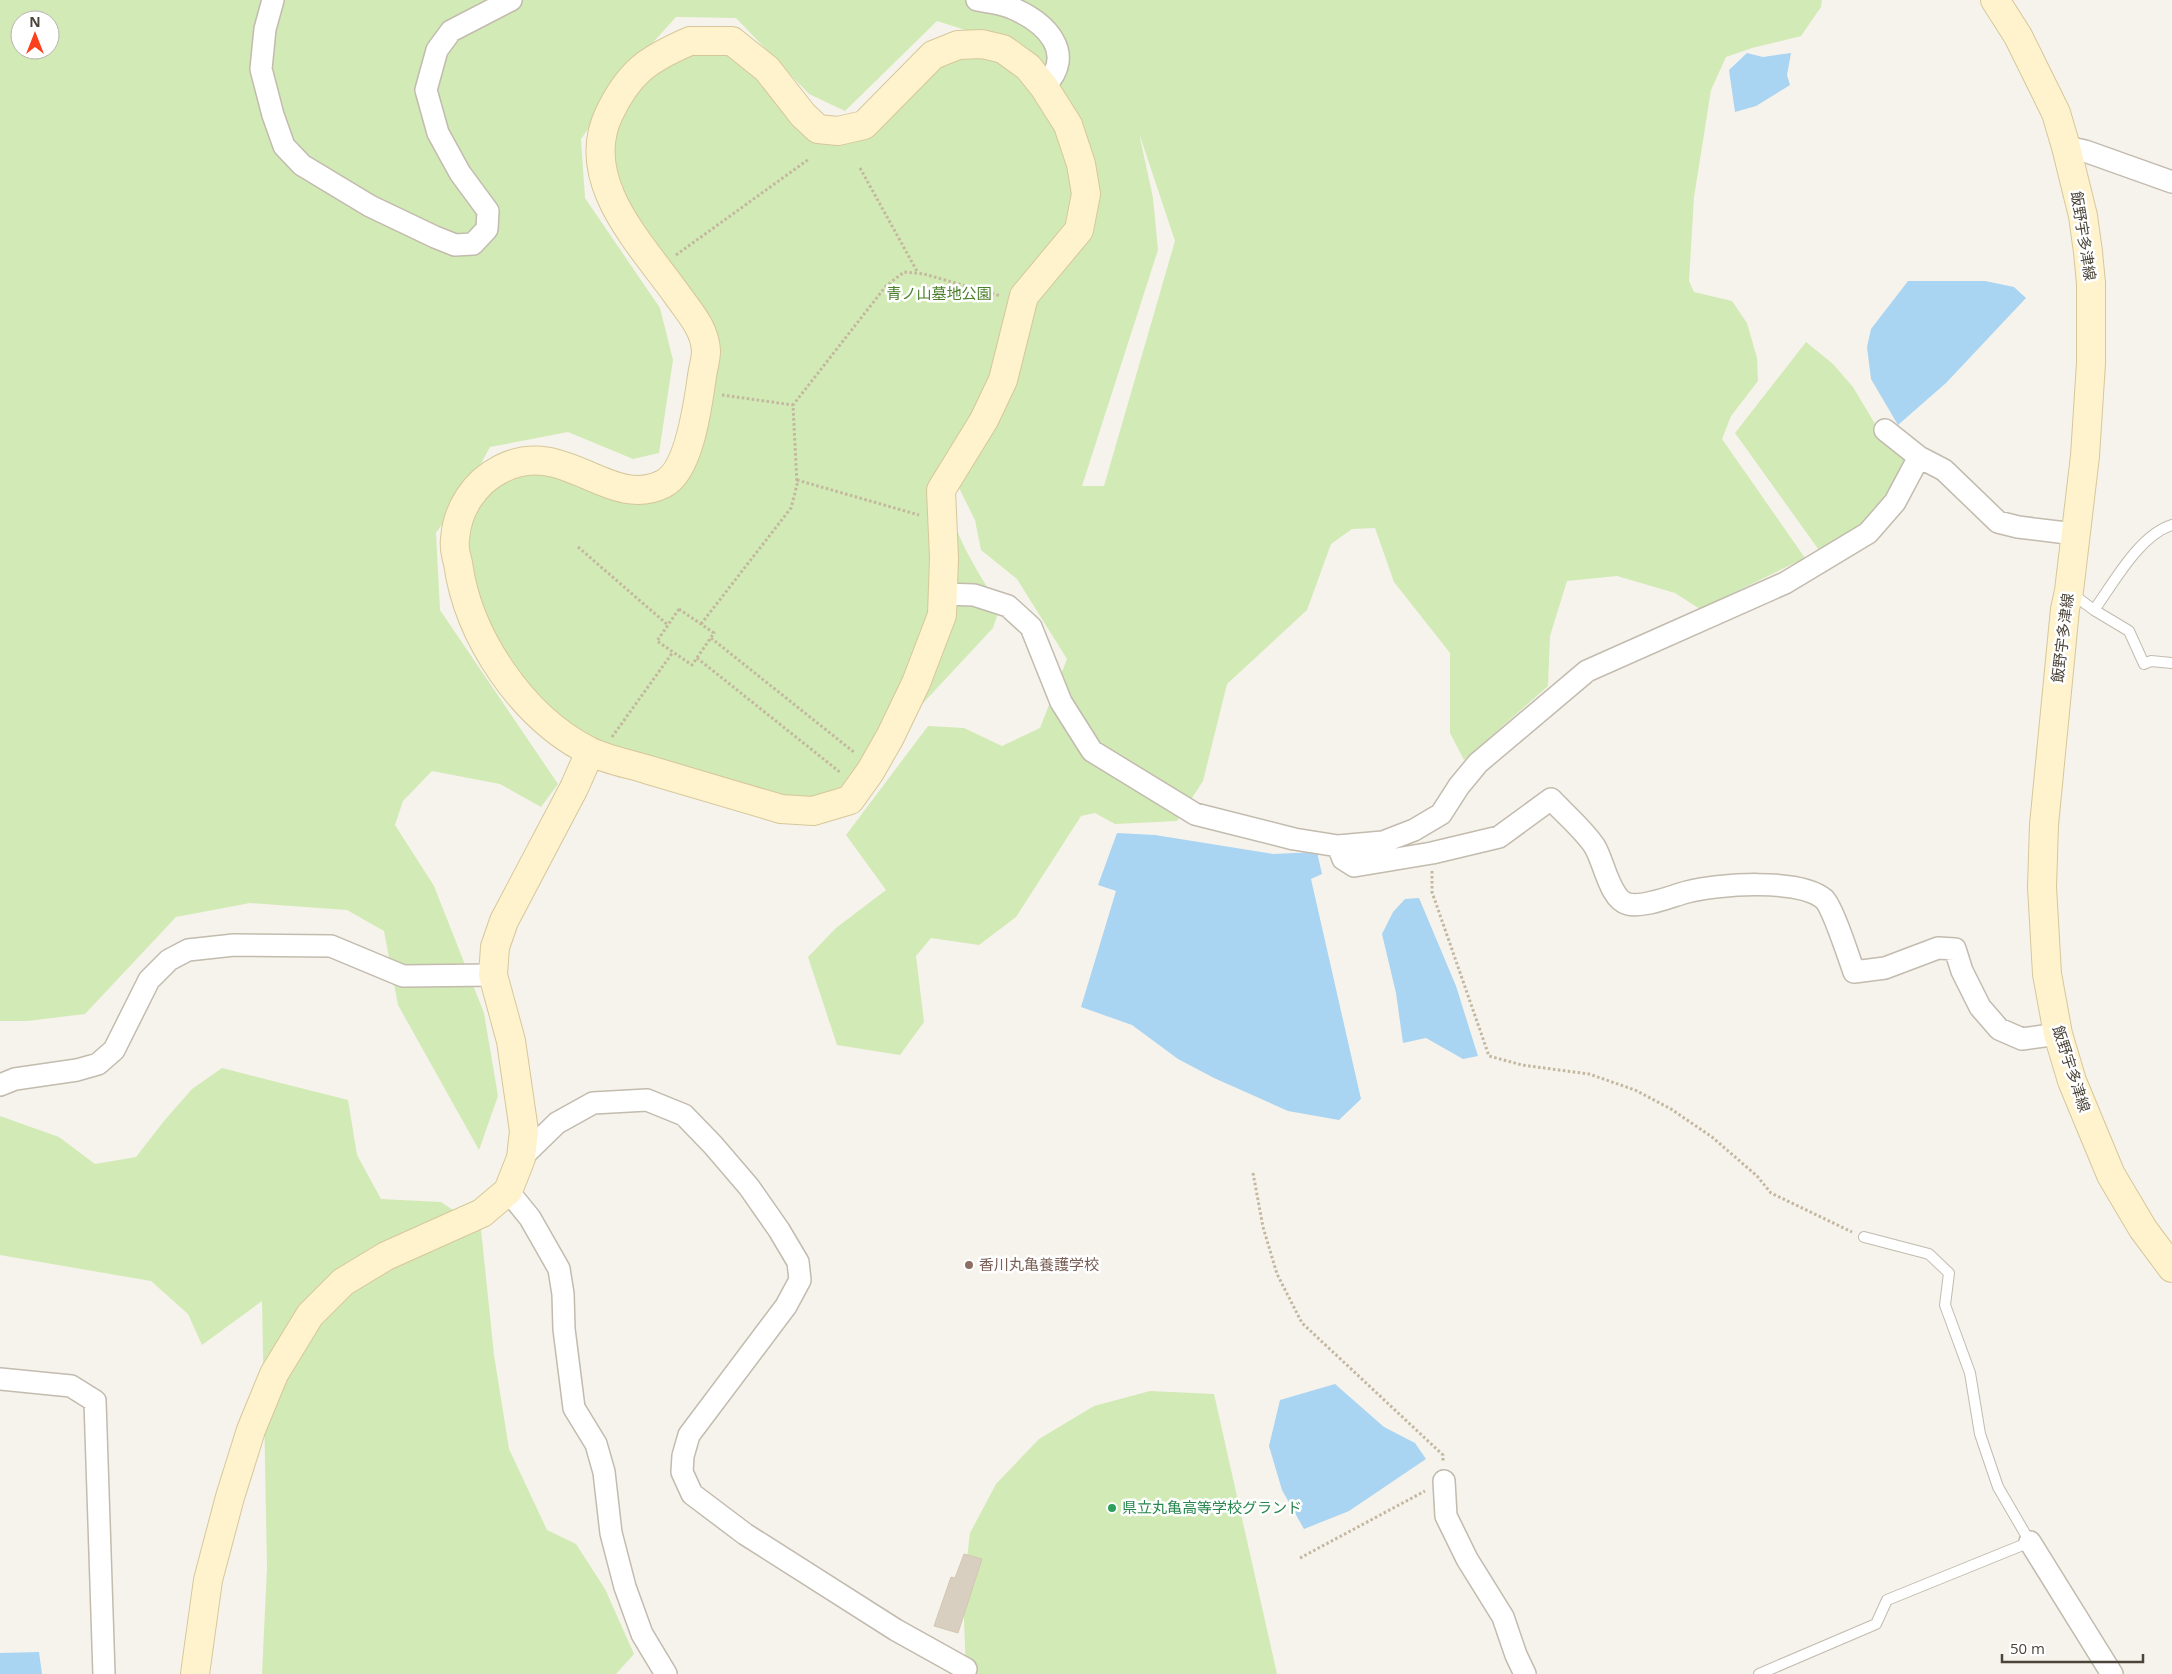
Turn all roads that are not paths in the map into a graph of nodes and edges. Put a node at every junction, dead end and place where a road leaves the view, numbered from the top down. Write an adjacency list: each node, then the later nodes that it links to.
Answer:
1 (273, 0): 2 (street)
2 (511, 0)
3 (977, 0): 5 (street)
4 (1995, 0): 6 (street, 飯野宇多津線)
5 (1044, 87): 13 (street); 16 (street)
6 (2066, 148): 7 (street); 11 (street, 飯野宇多津線)
7 (2172, 182)
8 (1885, 430): 9 (street)
9 (1919, 458): 11 (street); 17 (street)
10 (2172, 525): 14 (lane)
11 (2076, 534): 12 (street, 飯野宇多津線)
12 (2069, 591): 14 (lane); 19 (street, 飯野宇多津線)
13 (942, 594): 16 (street); 17 (street)
14 (2094, 610): 15 (lane)
15 (2172, 663)
16 (595, 753): 18 (street)
17 (1338, 846): 19 (street)
18 (493, 975): 20 (street); 21 (street)
19 (2058, 1034): 24 (street, 飯野宇多津線)
20 (0, 1086)
21 (521, 1158): 22 (street); 28 (street)
22 (508, 1191): 30 (street); 31 (street)
23 (1864, 1238): 27 (lane)
24 (2172, 1268)
25 (0, 1379): 29 (street)
26 (1444, 1480): 32 (street)
27 (2030, 1542): 33 (lane); 34 (street)
28 (966, 1669)
29 (104, 1674)
30 (195, 1674)
31 (666, 1674)
32 (1526, 1674)
33 (1759, 1674)
34 (2112, 1674)

